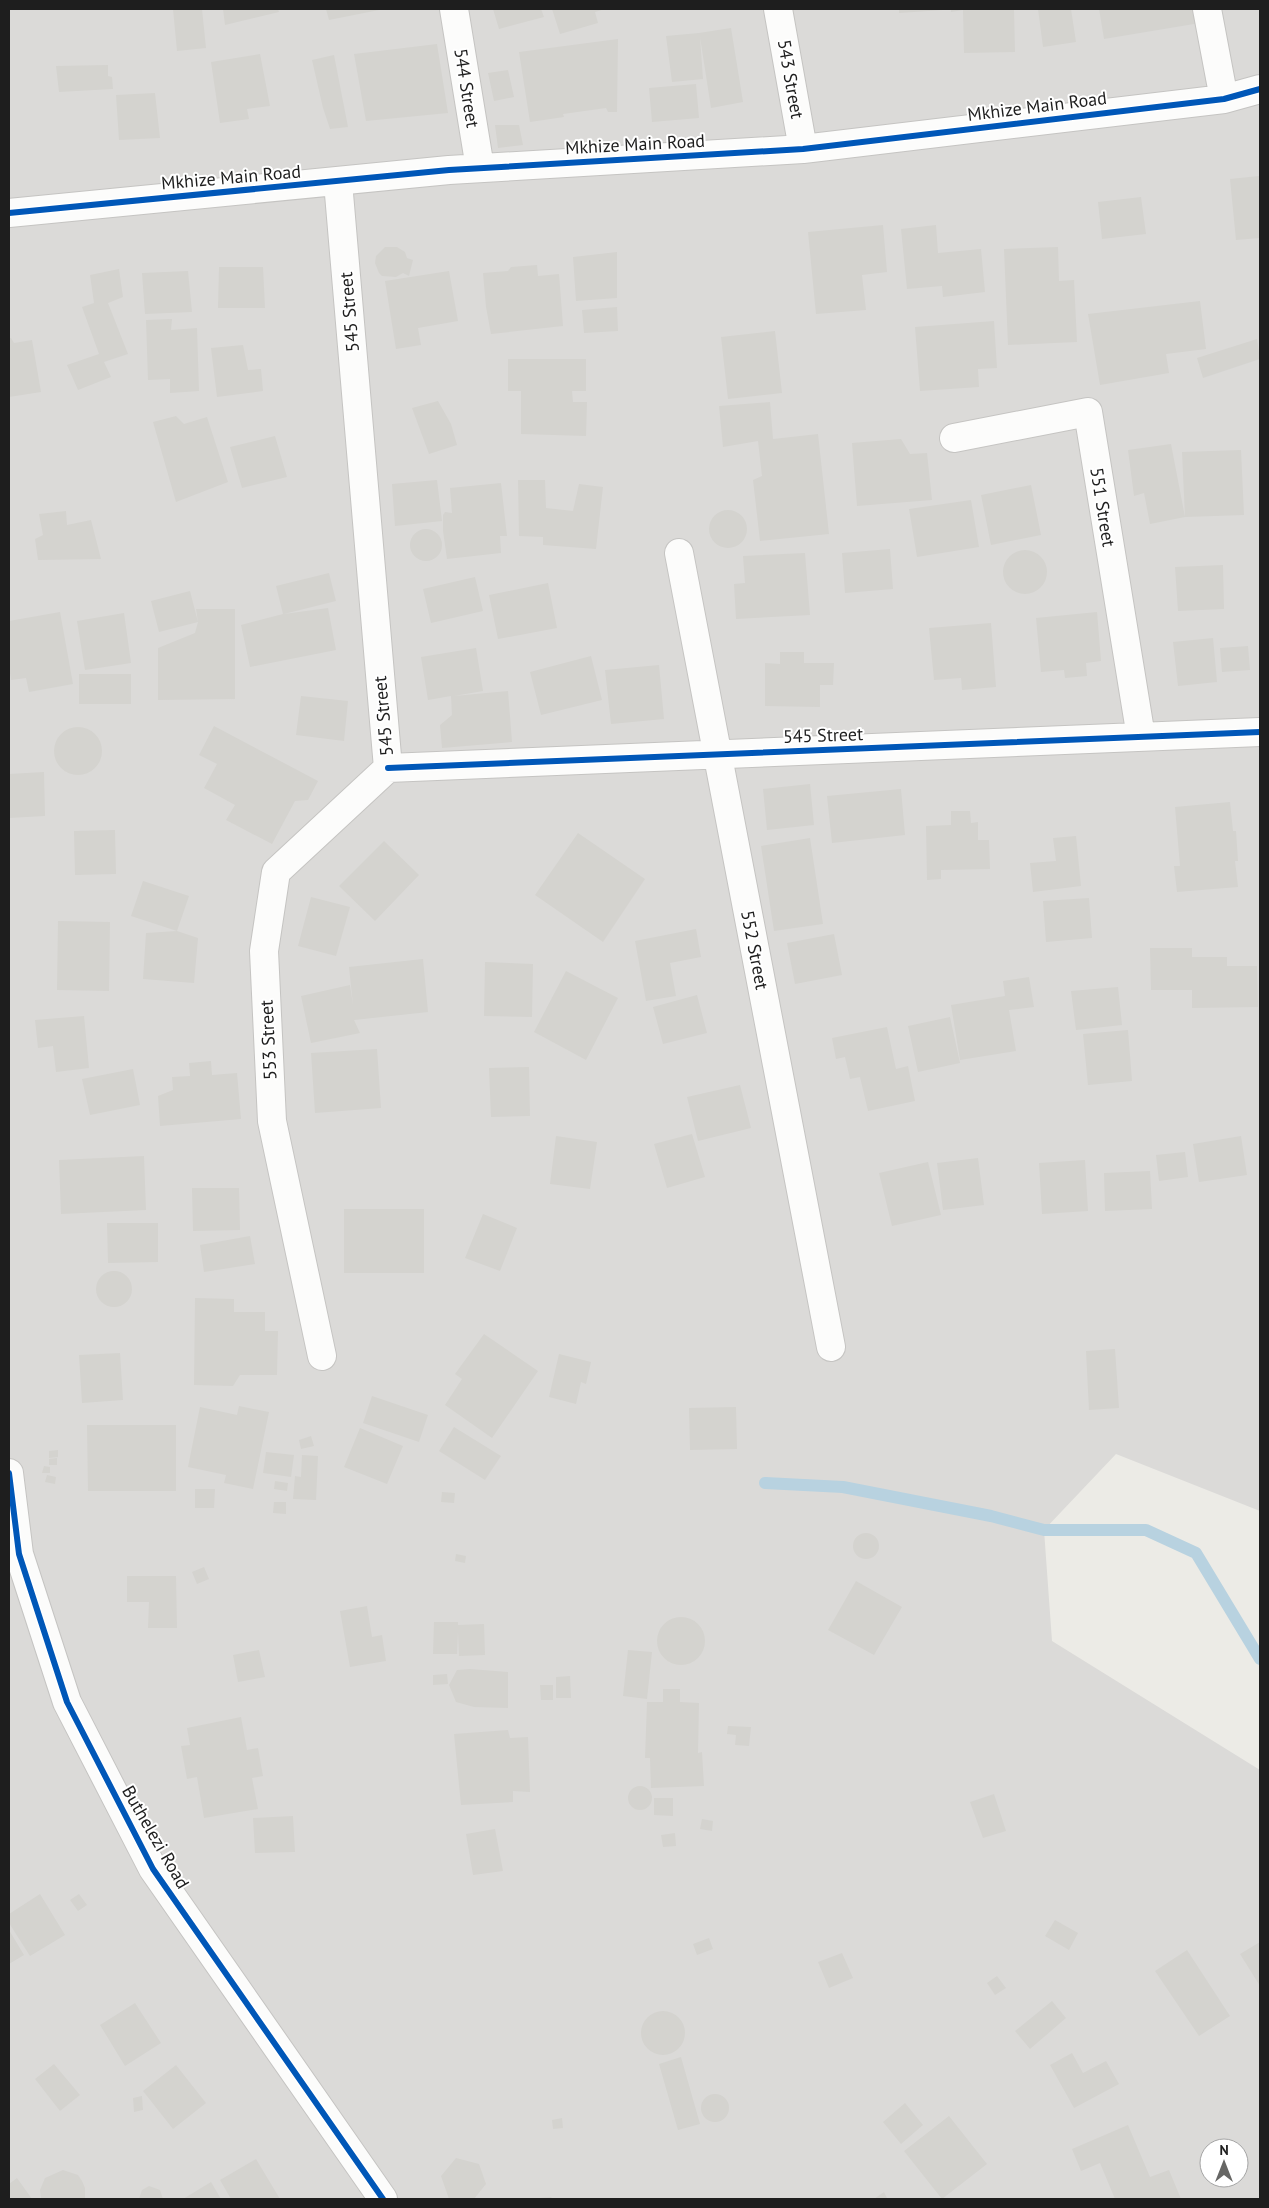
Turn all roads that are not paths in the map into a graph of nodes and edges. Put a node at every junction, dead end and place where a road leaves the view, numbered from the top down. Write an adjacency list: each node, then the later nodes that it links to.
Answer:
1 (454, 9): 7 (street, 544 Street)
2 (778, 9): 6 (street, 543 Street)
3 (1207, 9): 5 (street)
4 (1260, 89): 5 (street, Mkhize Main Road)
5 (1224, 99): 6 (street, Mkhize Main Road)
6 (803, 149): 7 (street, Mkhize Main Road)
7 (480, 168): 8 (street, Mkhize Main Road)
8 (338, 182): 9 (street, Mkhize Main Road); 15 (street, 545 Street)
9 (9, 213)
10 (954, 438): 13 (street, 551 Street)
11 (679, 553): 14 (street, 552 Street)
12 (1260, 732): 13 (street, 545 Street)
13 (1141, 737): 14 (street, 545 Street)
14 (717, 754): 15 (street, 545 Street); 16 (street, 552 Street)
15 (388, 768): 17 (street, 553 Street)
16 (831, 1347)
17 (322, 1356)
18 (9, 1473): 19 (street, Buthelezi Road)
19 (383, 2199)

